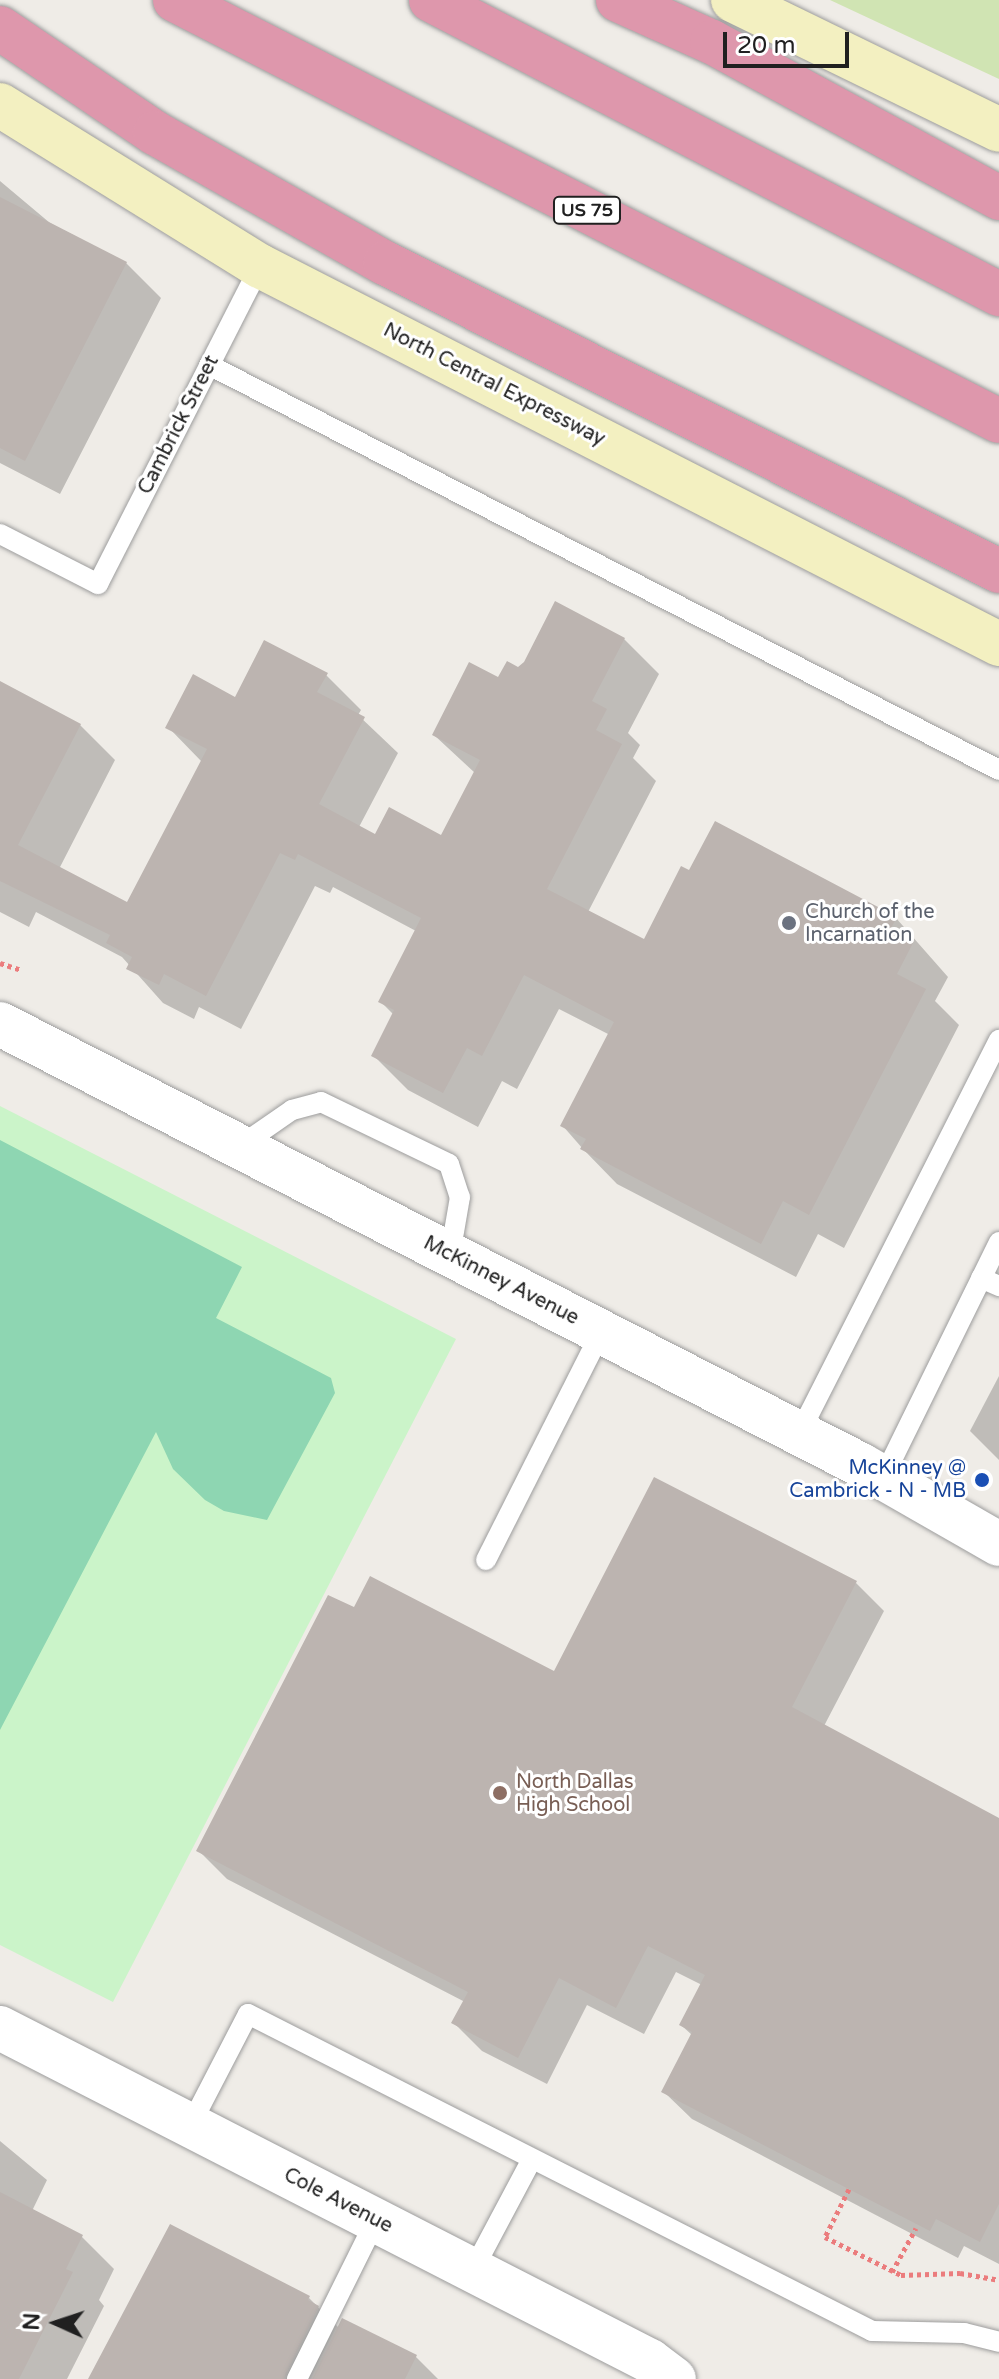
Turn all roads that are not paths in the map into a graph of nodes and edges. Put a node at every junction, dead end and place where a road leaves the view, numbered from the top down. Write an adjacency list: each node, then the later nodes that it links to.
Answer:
1 (175, 0): 12 (highway, US 75)
2 (431, 0): 10 (highway)
3 (618, 0): 8 (highway)
4 (733, 0): 7 (main road)
5 (0, 28): 14 (highway)
6 (0, 105): 9 (main road, North Central Expressway)
7 (994, 117)
8 (999, 198)
9 (260, 266): 11 (lane, Cambrick Street); 15 (main road, North Central Expressway)
10 (999, 294)
11 (209, 365): 13 (lane, Cambrick Street); 16 (lane)
12 (999, 421)
13 (0, 534)
14 (999, 571)
15 (999, 644)
16 (999, 770)
17 (0, 1024): 19 (street, McKinney Avenue)
18 (999, 1040): 24 (lane)
19 (240, 1146): 21 (street, McKinney Avenue); 21 (lane)
20 (999, 1242): 22 (lane)
21 (450, 1255): 23 (street, McKinney Avenue)
22 (990, 1282): 25 (lane)
23 (601, 1332): 24 (street, McKinney Avenue); 27 (lane)
24 (799, 1434): 25 (street, McKinney Avenue)
25 (883, 1478): 26 (street, McKinney Avenue)
26 (999, 1544)
27 (486, 1560)
28 (0, 2028): 29 (street, Cole Avenue)
29 (190, 2126): 30 (lane); 31 (street, Cole Avenue)
30 (531, 2161): 32 (lane); 33 (lane)
31 (376, 2220): 32 (street, Cole Avenue); 34 (lane)
32 (473, 2270): 35 (street, Cole Avenue)
33 (999, 2342)
34 (297, 2379)
35 (674, 2379)

